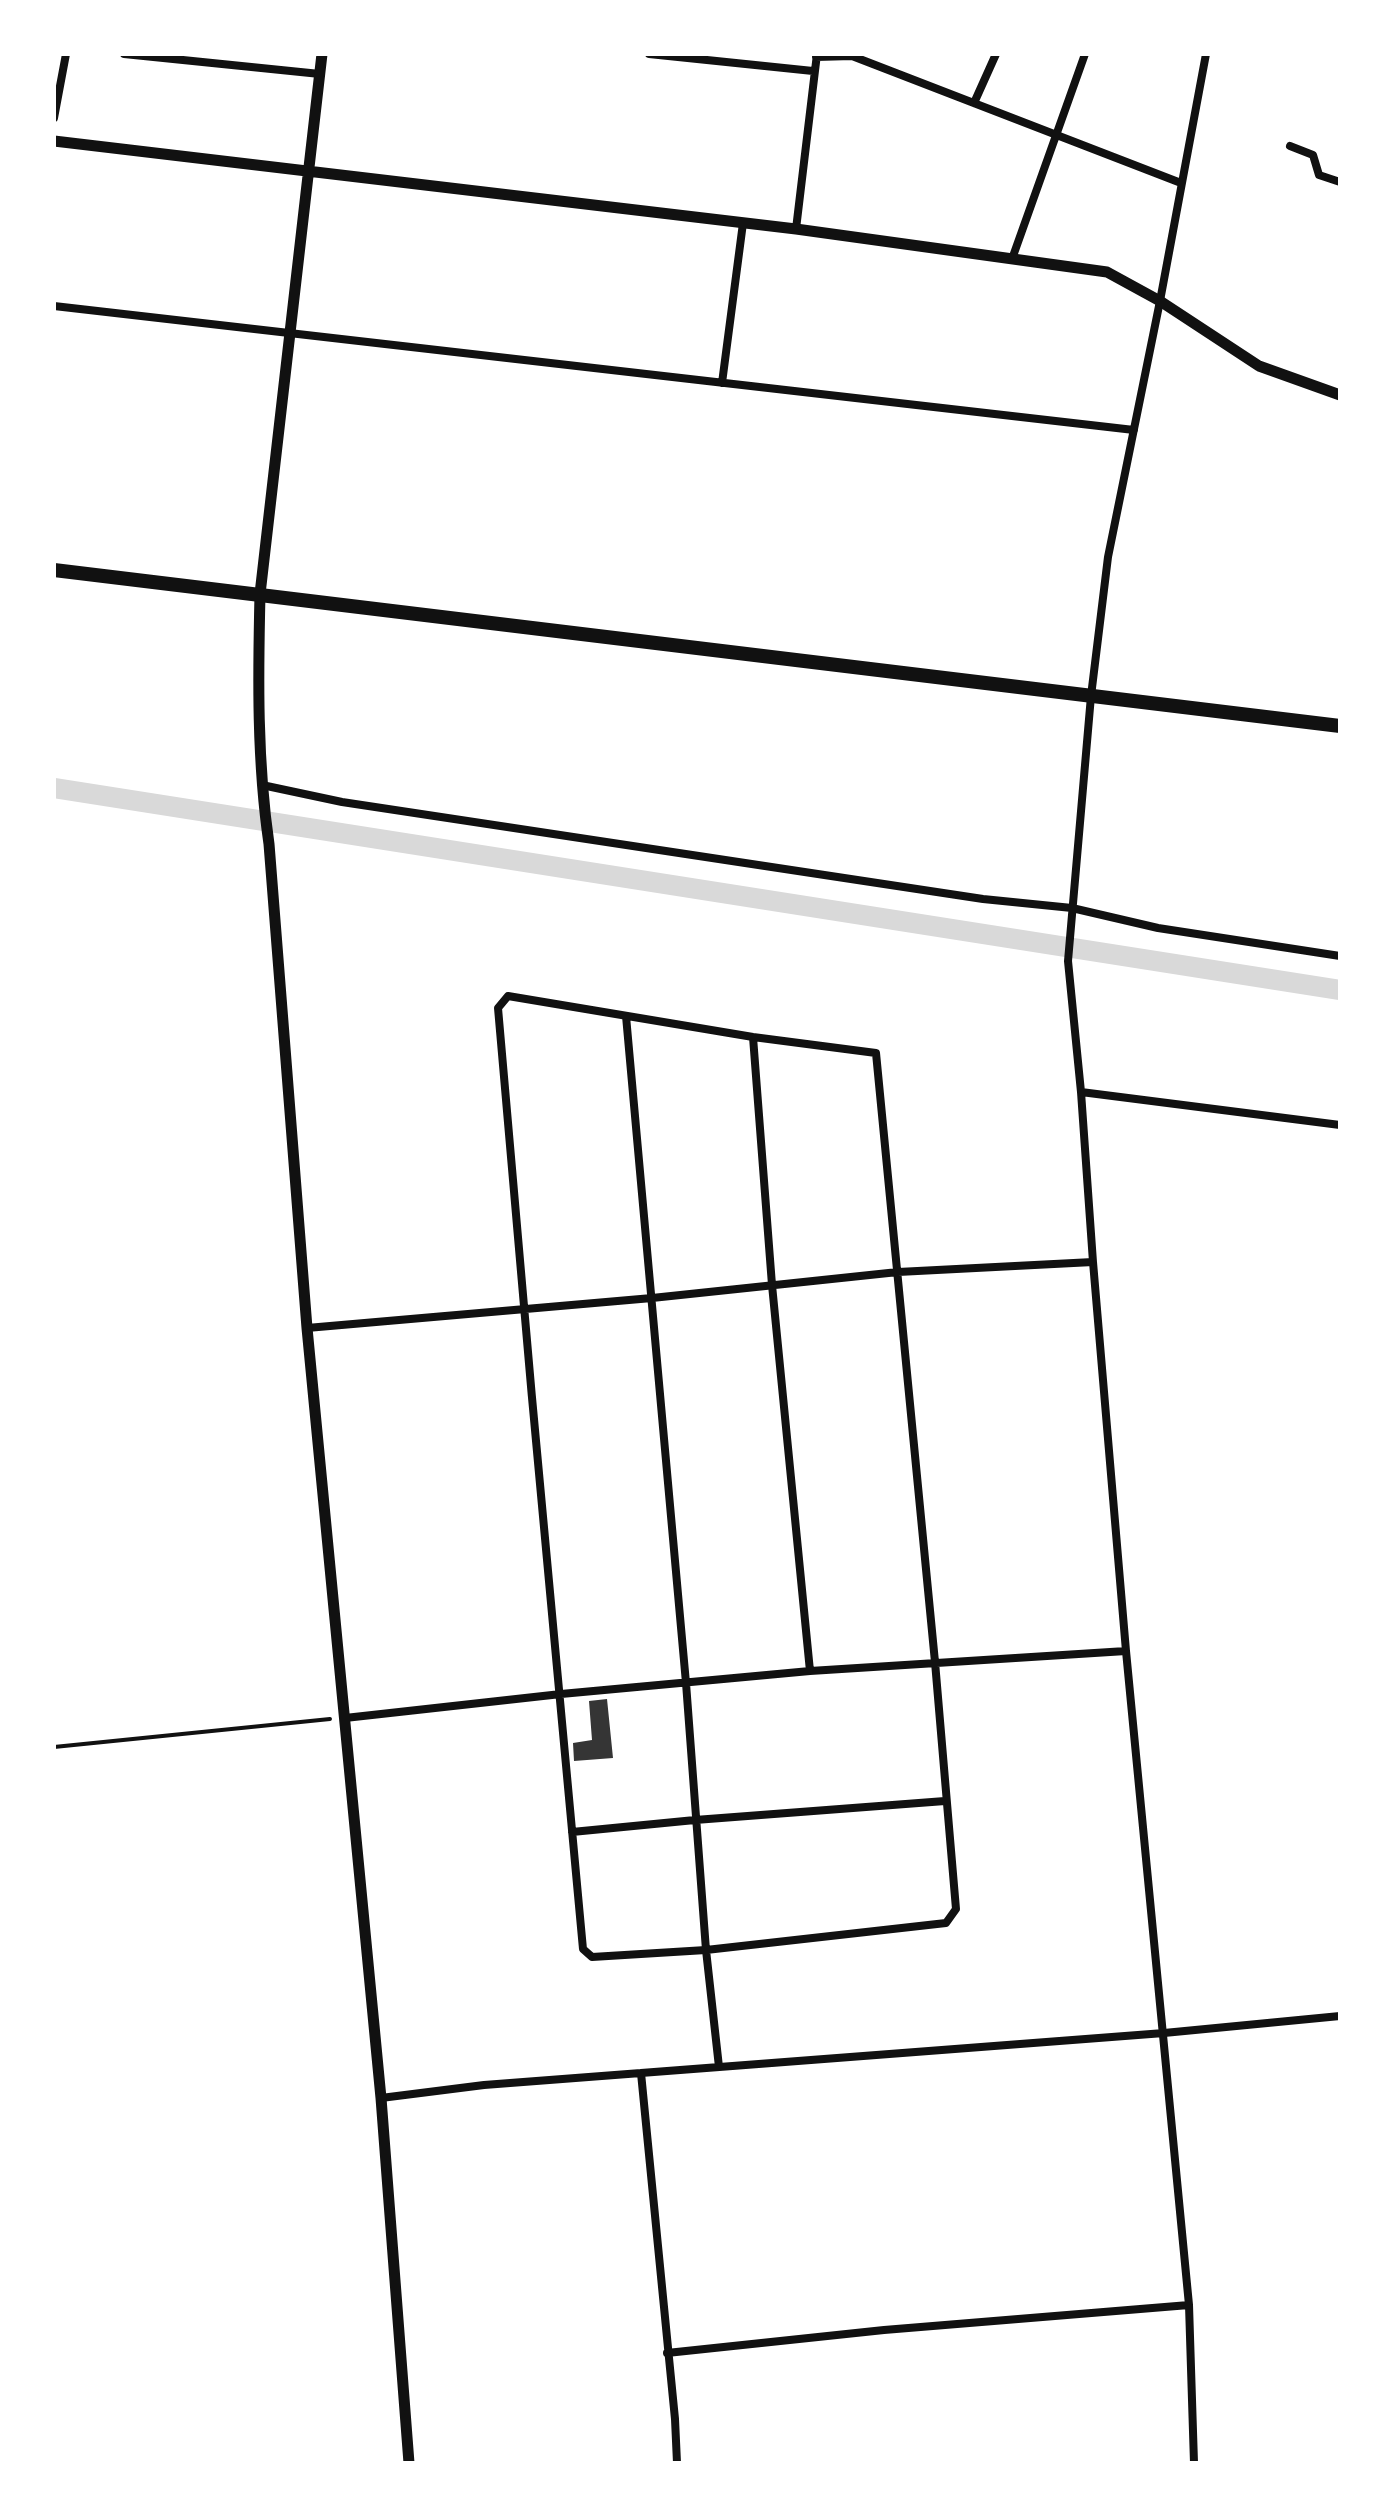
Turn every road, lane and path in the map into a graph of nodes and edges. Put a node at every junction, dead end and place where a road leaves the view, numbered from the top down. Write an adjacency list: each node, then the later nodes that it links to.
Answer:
1 (66, 54): 12 (street)
2 (124, 54): 10 (street)
3 (322, 54): 10 (street)
4 (649, 54): 9 (street)
5 (996, 54): 11 (street)
6 (1085, 54): 13 (street)
7 (1206, 54): 18 (street)
8 (816, 55): 9 (street); 11 (street)
9 (813, 71): 20 (street)
10 (320, 74): 16 (street)
11 (974, 103): 13 (street)
12 (54, 118)
13 (1058, 135): 18 (street); 21 (street)
14 (54, 141): 16 (street)
15 (1290, 146): 17 (street)
16 (310, 170): 19 (street); 24 (street)
17 (1340, 182)
18 (1181, 183): 22 (street)
19 (743, 223): 20 (street); 25 (street)
20 (796, 229): 21 (street)
21 (1012, 259): 22 (street)
22 (1160, 301): 26 (street); 27 (street)
23 (54, 306): 24 (street)
24 (291, 334): 25 (street); 29 (street)
25 (722, 383): 27 (street)
26 (1340, 395)
27 (1134, 430): 30 (street)
28 (54, 570): 29 (main road)
29 (260, 594): 30 (main road); 32 (street)
30 (1091, 696): 31 (main road); 33 (street)
31 (1340, 726)
32 (262, 785): 33 (street); 44 (street)
33 (1072, 908): 34 (street); 37 (street)
34 (1340, 956)
35 (626, 1016): 36 (street); 42 (street); 43 (street)
36 (753, 1037): 40 (street); 41 (street)
37 (1081, 1092): 38 (street); 39 (street)
38 (1340, 1125)
39 (1093, 1262): 40 (street); 45 (street)
40 (898, 1272): 41 (street); 46 (street)
41 (772, 1285): 42 (street); 47 (street)
42 (652, 1298): 43 (street); 48 (street)
43 (523, 1309): 44 (street); 49 (street)
44 (307, 1328): 50 (street)
45 (1126, 1651): 46 (street); 57 (street)
46 (935, 1662): 47 (street); 52 (street)
47 (810, 1671): 48 (street)
48 (686, 1683): 49 (street); 53 (street)
49 (561, 1694): 50 (street); 54 (street)
50 (345, 1718): 51 (path); 60 (street)
51 (54, 1747)
52 (945, 1801): 53 (street); 55 (street)
53 (695, 1820): 54 (street); 55 (street)
54 (572, 1832): 55 (street)
55 (706, 1950): 58 (street)
56 (1340, 2016): 57 (street)
57 (1164, 2033): 58 (street); 61 (street)
58 (719, 2067): 59 (street)
59 (641, 2073): 60 (street); 62 (street)
60 (381, 2098): 63 (street)
61 (1189, 2305): 62 (street); 65 (street)
62 (667, 2353): 64 (street)
63 (409, 2463)
64 (677, 2463)
65 (1194, 2463)

